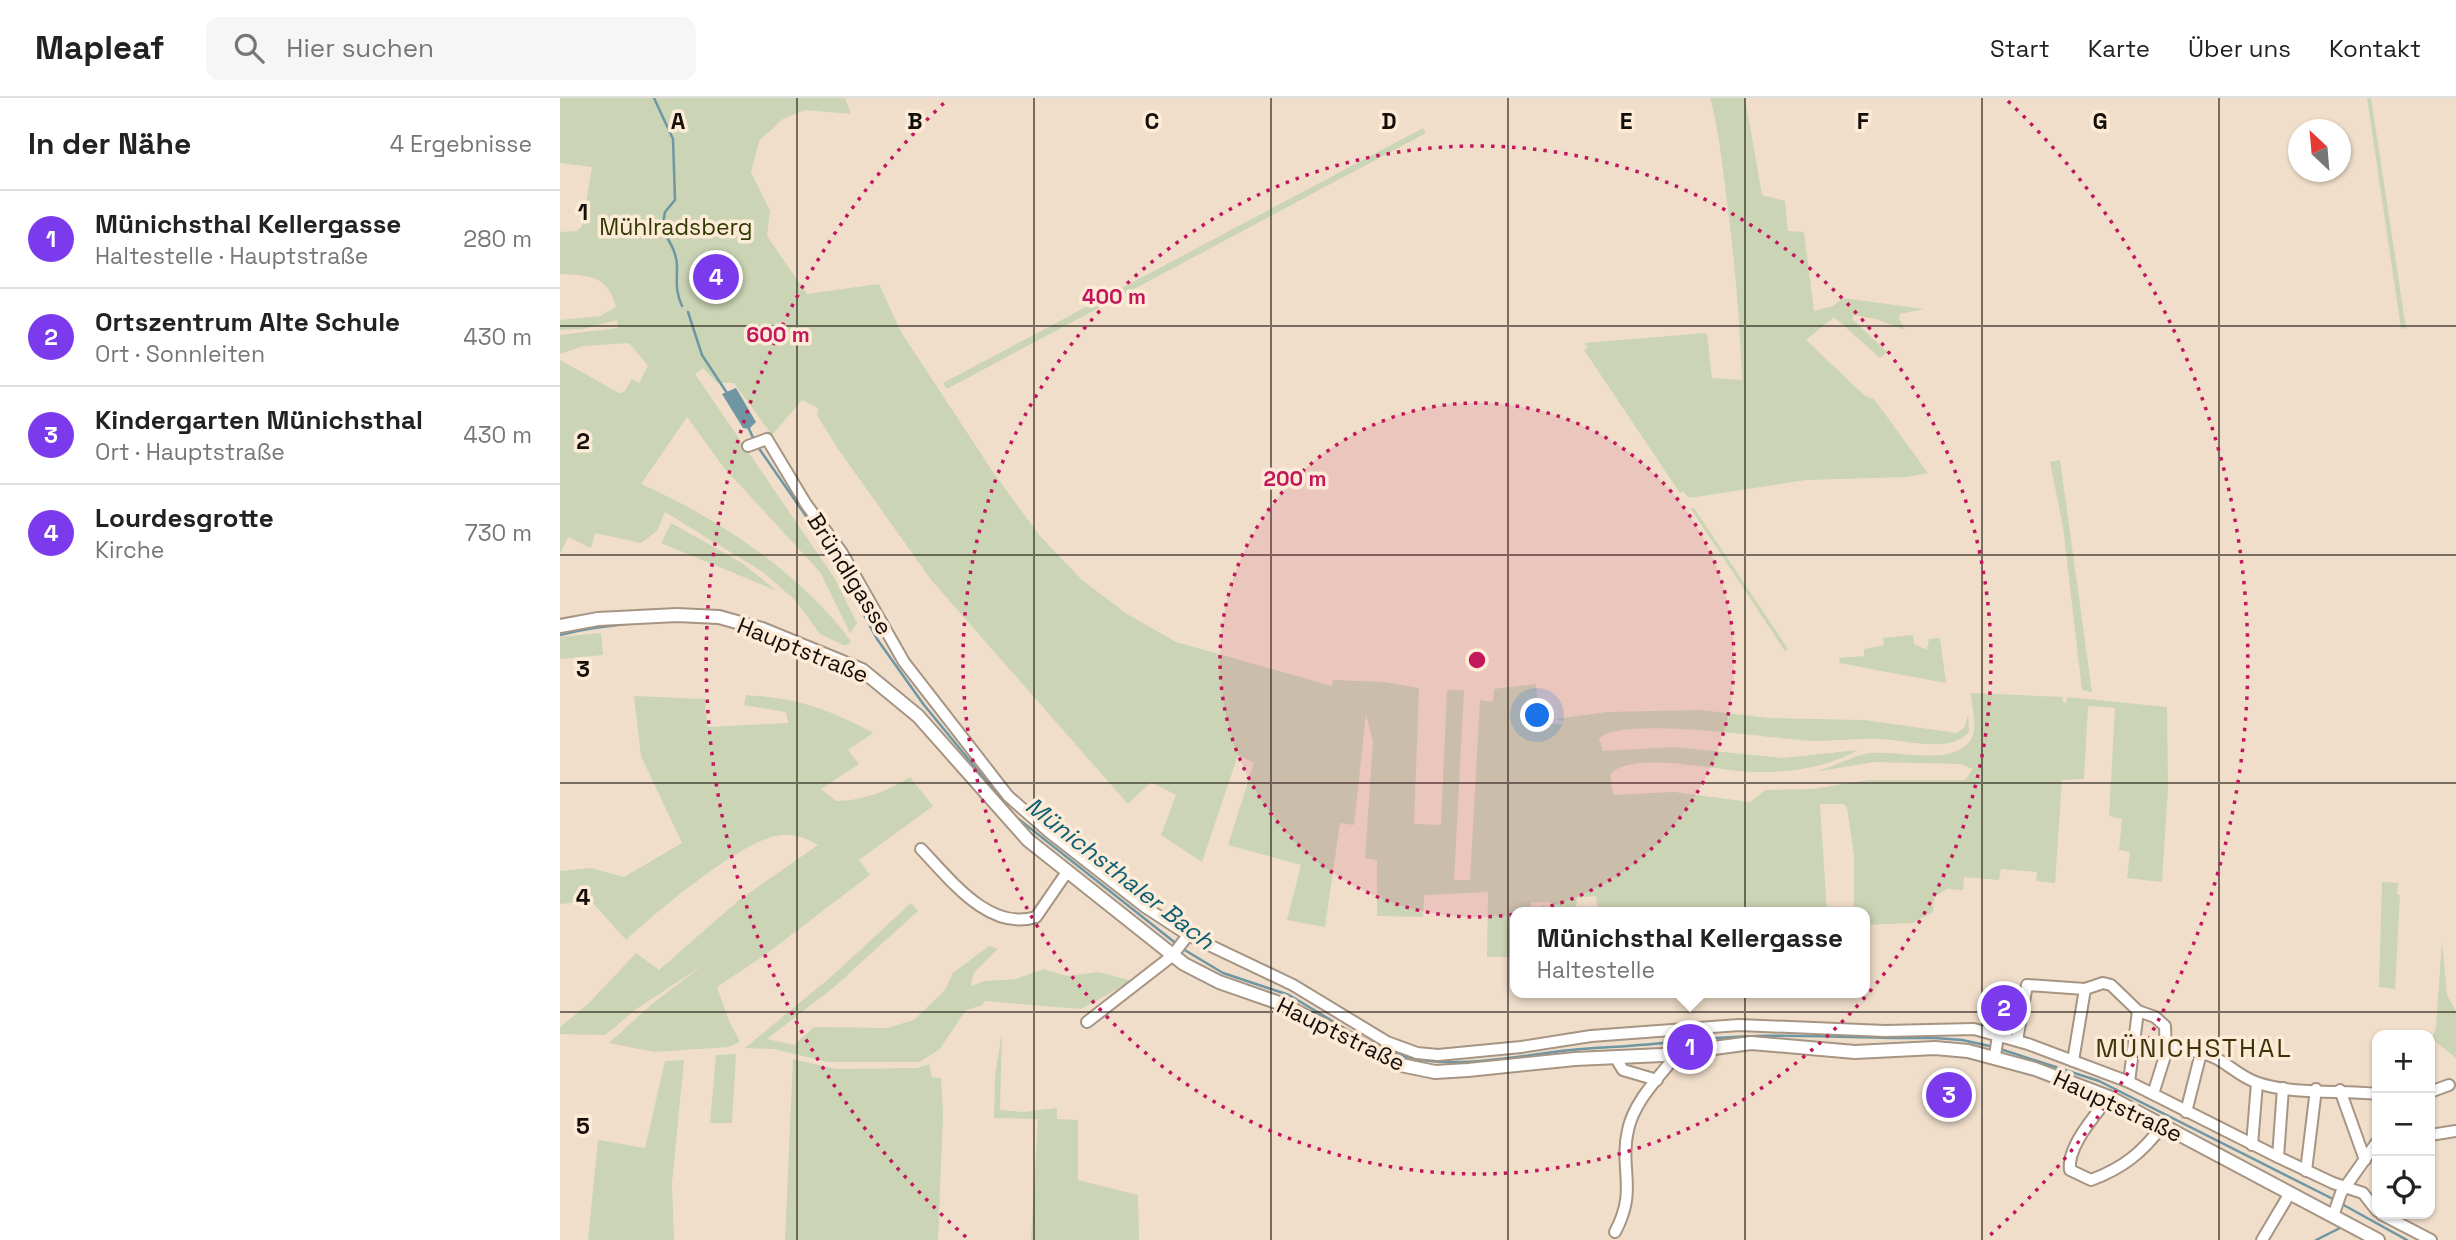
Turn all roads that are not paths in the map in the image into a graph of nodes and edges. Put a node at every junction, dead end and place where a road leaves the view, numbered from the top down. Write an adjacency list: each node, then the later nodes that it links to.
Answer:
1 (748, 446): 3 (street, Bründlgasse)
2 (560, 626): 3 (street, Hauptstraße)
3 (944, 728): 5 (street, Hauptstraße); 6 (street, Hauptstraße)
4 (921, 849): 5 (street)
5 (1067, 872): 7 (street, Hauptstraße)
6 (1186, 937): 7 (street); 11 (street, Hauptstraße)
7 (1174, 953): 10 (street); 17 (street, Hauptstraße)
8 (2085, 989): 9 (street); 12 (street); 18 (street)
9 (2138, 1011): 13 (street); 20 (street)
10 (1087, 1022)
11 (1676, 1032): 14 (street, Hauptstraße); 15 (street)
12 (2017, 1040): 14 (street, Hauptstraße); 18 (street, Hauptstraße)
13 (2167, 1044): 16 (street); 28 (street)
14 (1996, 1047): 15 (street, Hauptstraße); 29 (street, Hauptstraße)
15 (1678, 1050): 17 (street, Hauptstraße); 19 (street)
16 (2201, 1053): 21 (street); 30 (street)
17 (1615, 1057): 19 (street)
18 (2073, 1061): 20 (street, Hauptstraße)
19 (1657, 1080): 44 (street)
20 (2129, 1082): 28 (street, Hauptstraße)
21 (2257, 1083): 23 (street); 34 (street)
22 (2449, 1085): 26 (street)
23 (2283, 1088): 24 (street); 36 (street)
24 (2316, 1089): 25 (street); 38 (street)
25 (2340, 1090): 27 (street); 37 (street)
26 (2435, 1090)
27 (2372, 1093)
28 (2153, 1094): 30 (street, Hauptstraße)
29 (2109, 1097): 31 (street, Hauptstraße); 31 (street)
30 (2186, 1112): 34 (street, Hauptstraße)
31 (2163, 1125): 40 (street, Hauptstraße)
32 (2456, 1131): 33 (street)
33 (2435, 1134)
34 (2252, 1145): 36 (street, Hauptstraße)
35 (2372, 1150): 37 (street)
36 (2278, 1157): 38 (street, Hauptstraße)
37 (2365, 1160): 39 (street)
38 (2306, 1171): 39 (street, Hauptstraße)
39 (2343, 1189): 41 (street, Hauptstraße); 42 (street)
40 (2290, 1192): 42 (street, Hauptstraße); 45 (street)
41 (2372, 1202)
42 (2341, 1218): 46 (street, Hauptstraße)
43 (2392, 1219): 47 (street, Hauptstraße)
44 (1615, 1232)
45 (2262, 1240)
46 (2378, 1240)
47 (2431, 1240)

